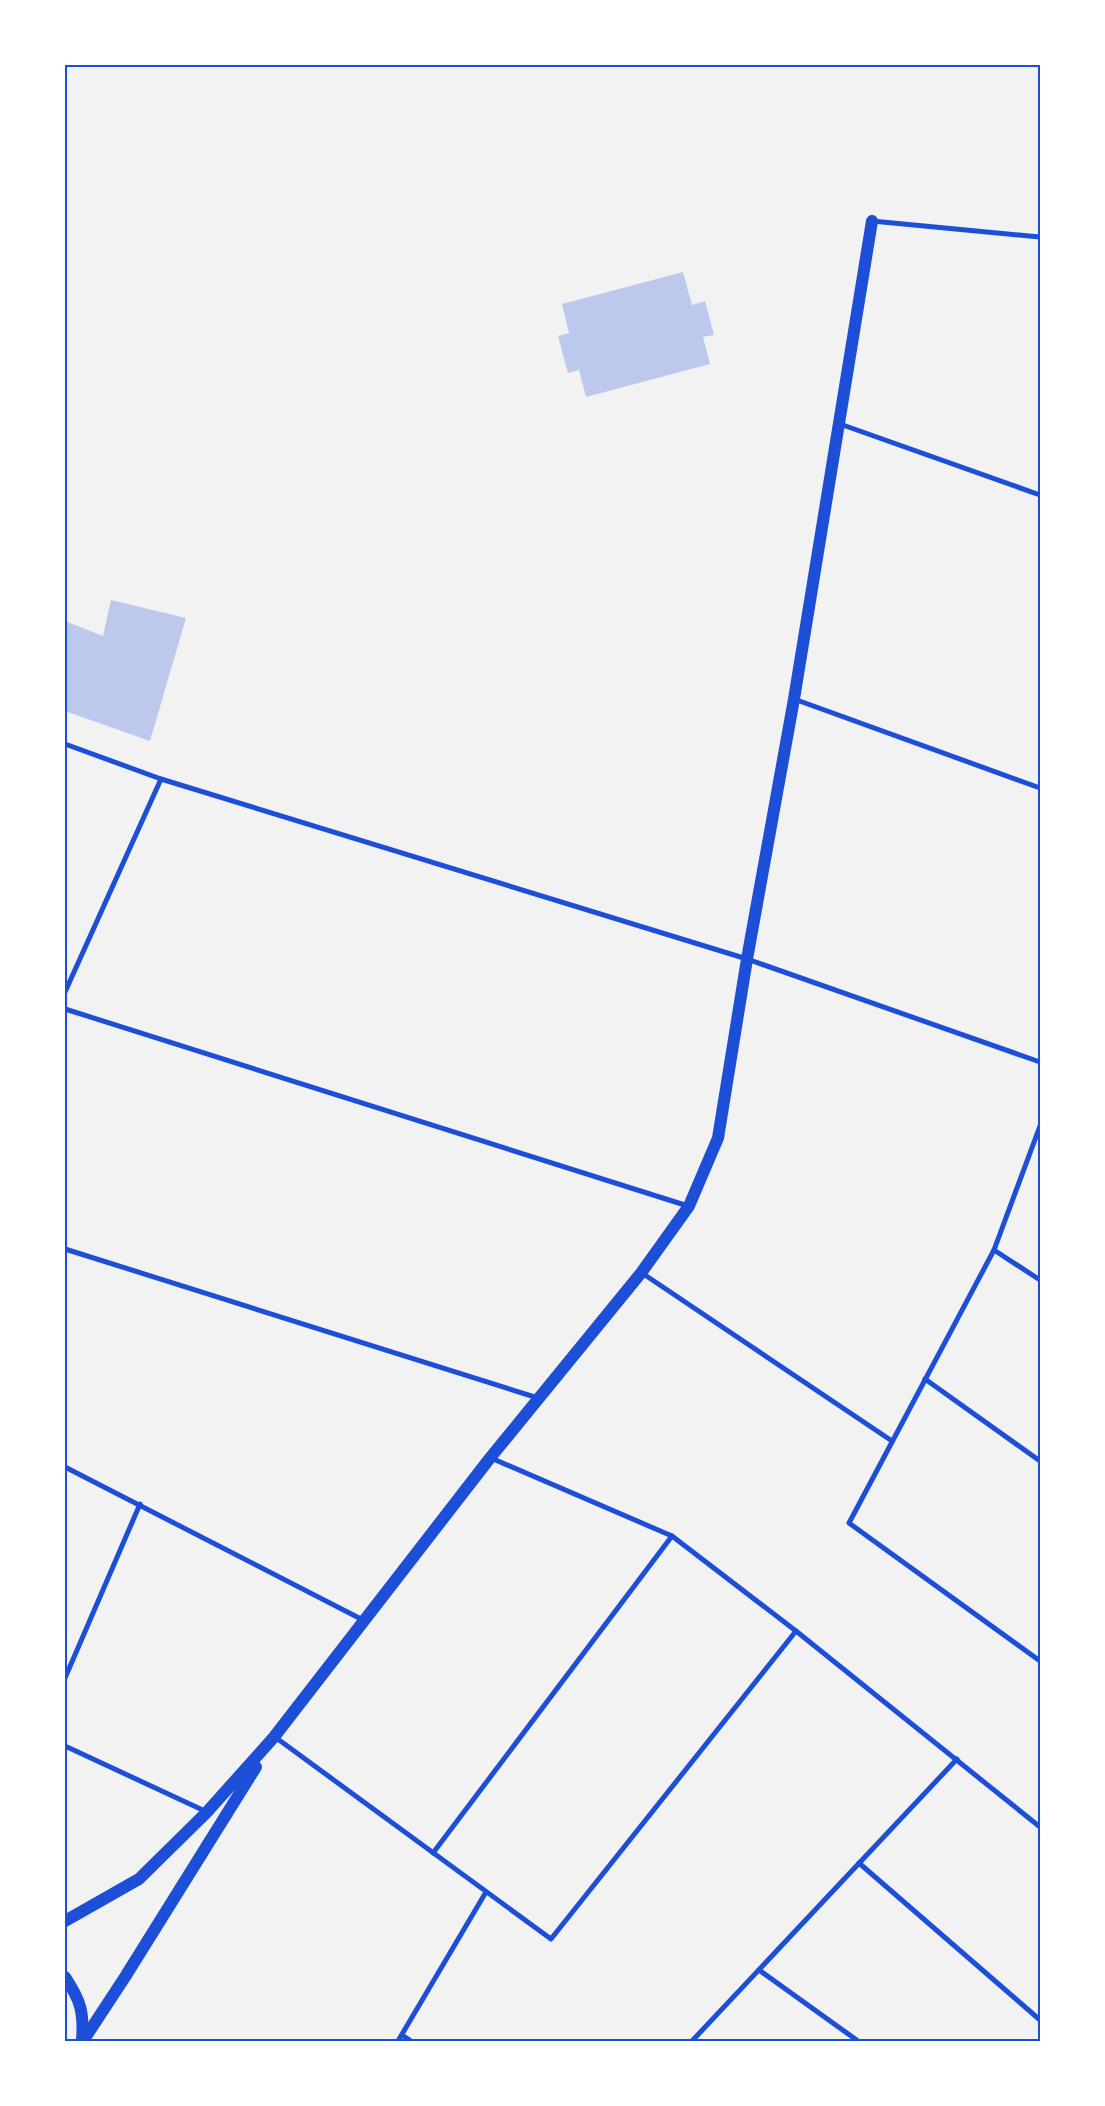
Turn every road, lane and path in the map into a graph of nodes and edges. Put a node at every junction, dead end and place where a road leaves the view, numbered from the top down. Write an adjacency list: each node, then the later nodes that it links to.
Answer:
1 (872, 221): 2 (street); 3 (main road)
2 (1040, 237)
3 (838, 423): 4 (street); 5 (main road)
4 (1040, 495)
5 (794, 699): 8 (street); 9 (main road)
6 (65, 744): 7 (street)
7 (160, 779): 9 (street); 10 (street)
8 (1040, 788)
9 (747, 959): 12 (street); 14 (main road)
10 (65, 992)
11 (65, 1010): 14 (street)
12 (1040, 1062)
13 (1040, 1126): 16 (street)
14 (689, 1206): 17 (main road)
15 (65, 1249): 20 (street)
16 (994, 1250): 18 (street); 19 (street)
17 (641, 1273): 20 (main road); 21 (street)
18 (1040, 1280)
19 (925, 1379): 21 (street); 23 (street)
20 (538, 1399): 22 (main road)
21 (892, 1440): 29 (street)
22 (490, 1458): 26 (street); 27 (main road)
23 (1040, 1461)
24 (65, 1467): 25 (street)
25 (140, 1504): 27 (street); 30 (street)
26 (672, 1536): 28 (street); 36 (street)
27 (364, 1620): 31 (main road)
28 (796, 1631): 33 (street); 38 (street)
29 (1040, 1661)
30 (65, 1678)
31 (274, 1737): 34 (main road); 36 (street); 44 (main road)
32 (65, 1746): 34 (street)
33 (957, 1759): 35 (street); 37 (street)
34 (207, 1812): 39 (main road)
35 (1040, 1827)
36 (433, 1853): 38 (street)
37 (859, 1863): 40 (street); 42 (street)
38 (486, 1892): 43 (street)
39 (65, 1922)
40 (759, 1970): 47 (street); 48 (street)
41 (65, 1976): 44 (main road)
42 (1040, 2020)
43 (402, 2035): 45 (street); 46 (street)
44 (83, 2041)
45 (398, 2041)
46 (412, 2041)
47 (692, 2041)
48 (858, 2041)

